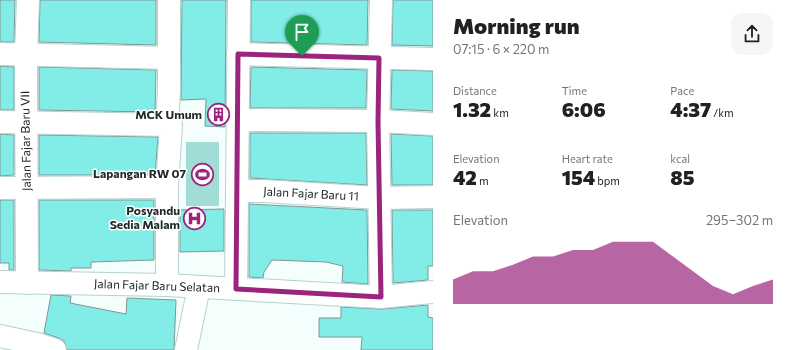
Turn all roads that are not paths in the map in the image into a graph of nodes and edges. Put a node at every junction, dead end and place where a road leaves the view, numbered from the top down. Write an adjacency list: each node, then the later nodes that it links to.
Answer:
1 (28, 0): 6 (street, Jalan Fajar Baru VII)
2 (169, 0): 8 (street)
3 (239, 0): 7 (street)
4 (381, 0): 9 (street)
5 (0, 54): 6 (street)
6 (26, 54): 8 (street); 13 (street, Jalan Fajar Baru VII)
7 (238, 54): 9 (street); 11 (street)
8 (168, 58): 16 (street)
9 (379, 58): 10 (street); 14 (street)
10 (433, 59)
11 (238, 120): 14 (street); 20 (street)
12 (0, 122): 13 (street)
13 (26, 122): 16 (street); 19 (street, Jalan Fajar Baru VII)
14 (378, 122): 15 (street); 22 (street)
15 (433, 124)
16 (167, 125): 17 (street)
17 (168, 187): 19 (street); 25 (street)
18 (0, 188): 19 (street)
19 (27, 189): 24 (street, Jalan Fajar Baru VII)
20 (237, 191): 22 (street, Jalan Fajar Baru 11); 27 (street)
21 (433, 197): 22 (street, Jalan Fajar Baru 11)
22 (379, 198): 29 (street)
23 (0, 282): 24 (street, Jalan Fajar Baru Selatan)
24 (28, 283): 25 (street, Jalan Fajar Baru Selatan)
25 (167, 285): 26 (street, Jalan Fajar Baru Selatan)
26 (199, 287): 27 (street, Jalan Fajar Baru Selatan); 32 (street)
27 (236, 289): 29 (street, Jalan Fajar Baru Selatan)
28 (433, 292): 29 (street, Jalan Fajar Baru Selatan)
29 (381, 297)
30 (0, 336): 31 (street)
31 (55, 350)
32 (186, 350)

